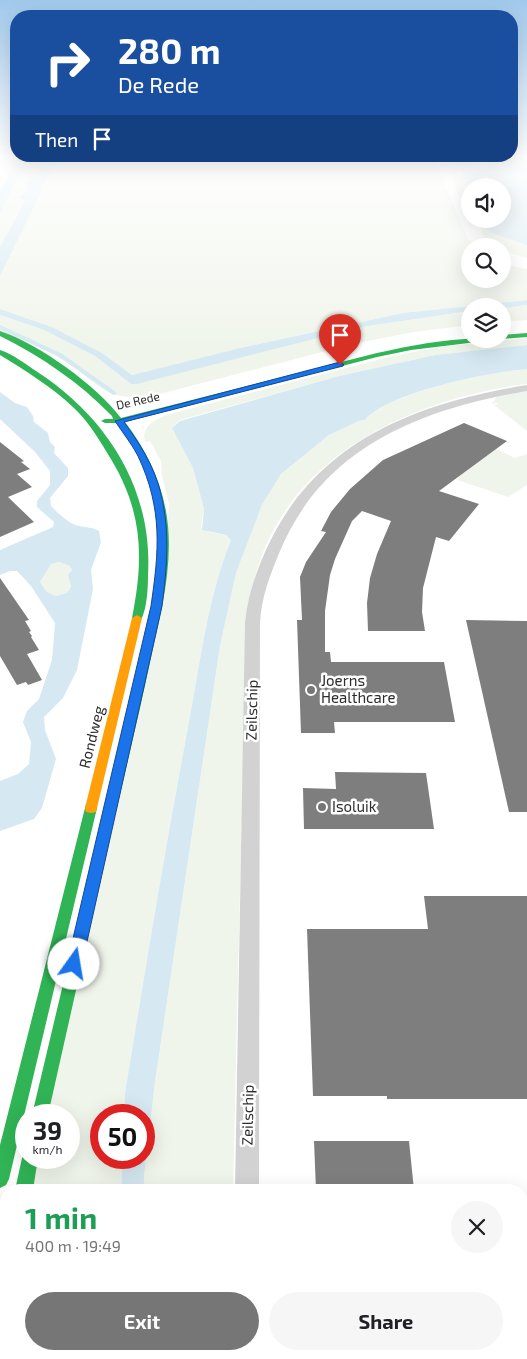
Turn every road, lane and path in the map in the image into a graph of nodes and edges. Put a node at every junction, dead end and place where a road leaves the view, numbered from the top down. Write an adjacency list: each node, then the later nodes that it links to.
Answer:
1 (527, 323): 2 (main road)
2 (511, 325)
3 (0, 333): 11 (main road)
4 (418, 335): 7 (main road)
5 (527, 335): 6 (main road)
6 (511, 336)
7 (400, 338)
8 (461, 341): 13 (main road, De Rede)
9 (0, 352): 12 (main road, Rondweg)
10 (527, 388): 18 (street, Zeilschip)
11 (114, 408): 12 (main road, De Rede); 13 (main road)
12 (91, 421): 13 (main road, De Rede); 16 (main road, Rondweg)
13 (119, 421): 14 (main road)
14 (43, 1104)
15 (28, 1169): 17 (main road)
16 (0, 1179)
17 (25, 1184)
18 (247, 1184)

